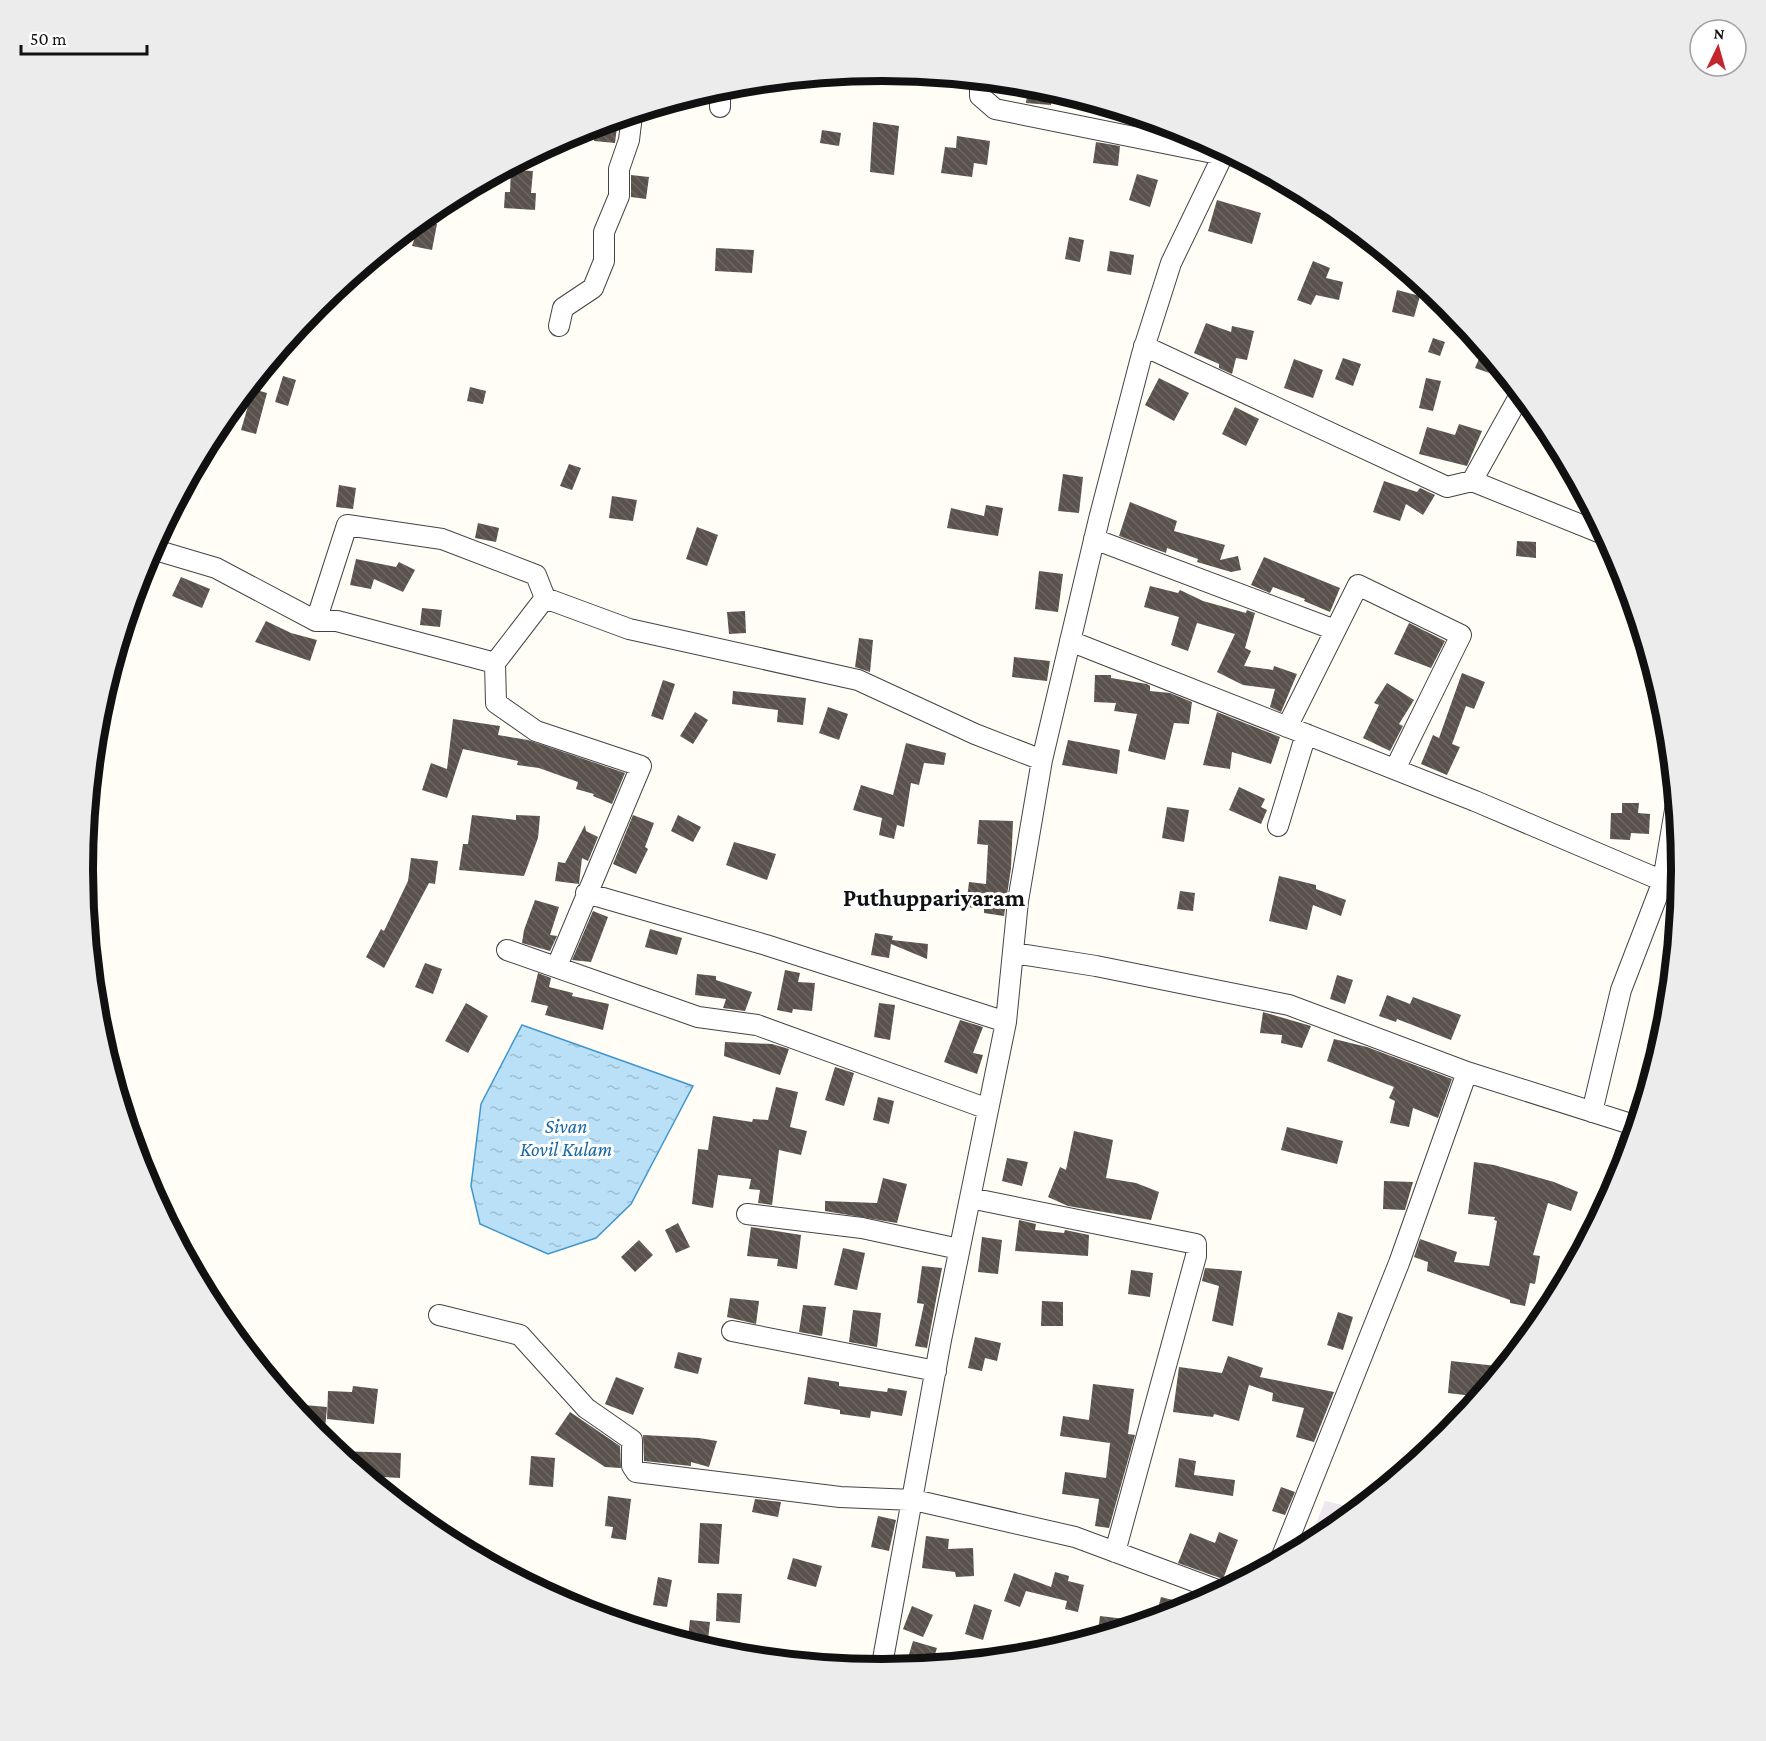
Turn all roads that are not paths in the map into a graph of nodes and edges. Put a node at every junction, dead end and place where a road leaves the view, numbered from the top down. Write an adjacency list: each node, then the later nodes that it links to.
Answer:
1 (980, 87): 3 (street)
2 (631, 122): 5 (street)
3 (1203, 149)
4 (1222, 157): 6 (street)
5 (559, 326)
6 (1144, 346): 8 (street); 10 (street)
7 (1517, 401): 8 (street)
8 (1472, 481): 9 (street)
9 (1595, 531)
10 (1094, 539): 14 (street); 15 (street)
11 (161, 552): 13 (street)
12 (545, 598): 13 (street); 16 (street); 19 (street)
13 (316, 621): 16 (street)
14 (1335, 630): 17 (street); 20 (street)
15 (1070, 641): 17 (street); 19 (street)
16 (495, 663): 24 (street)
17 (1287, 727): 18 (street)
18 (1306, 734): 20 (street); 21 (street)
19 (1042, 760): 26 (street)
20 (1395, 769): 23 (street)
21 (1278, 826)
22 (1671, 832): 23 (street)
23 (1663, 881): 31 (street)
24 (586, 893): 27 (street); 28 (street)
25 (507, 950): 27 (street)
26 (1013, 954): 28 (street); 29 (street)
27 (557, 966): 30 (street)
28 (1006, 1022): 30 (street)
29 (1467, 1072): 31 (street); 40 (street)
30 (988, 1109): 33 (street)
31 (1592, 1112): 32 (street)
32 (1631, 1124)
33 (970, 1198): 35 (street); 41 (street)
34 (747, 1214): 35 (street)
35 (959, 1249): 38 (street)
36 (439, 1315): 39 (street)
37 (732, 1331): 38 (street)
38 (936, 1371): 39 (street)
39 (914, 1500): 41 (street); 43 (street)
40 (1284, 1550)
41 (1115, 1552): 42 (street)
42 (1212, 1588)
43 (883, 1660)

